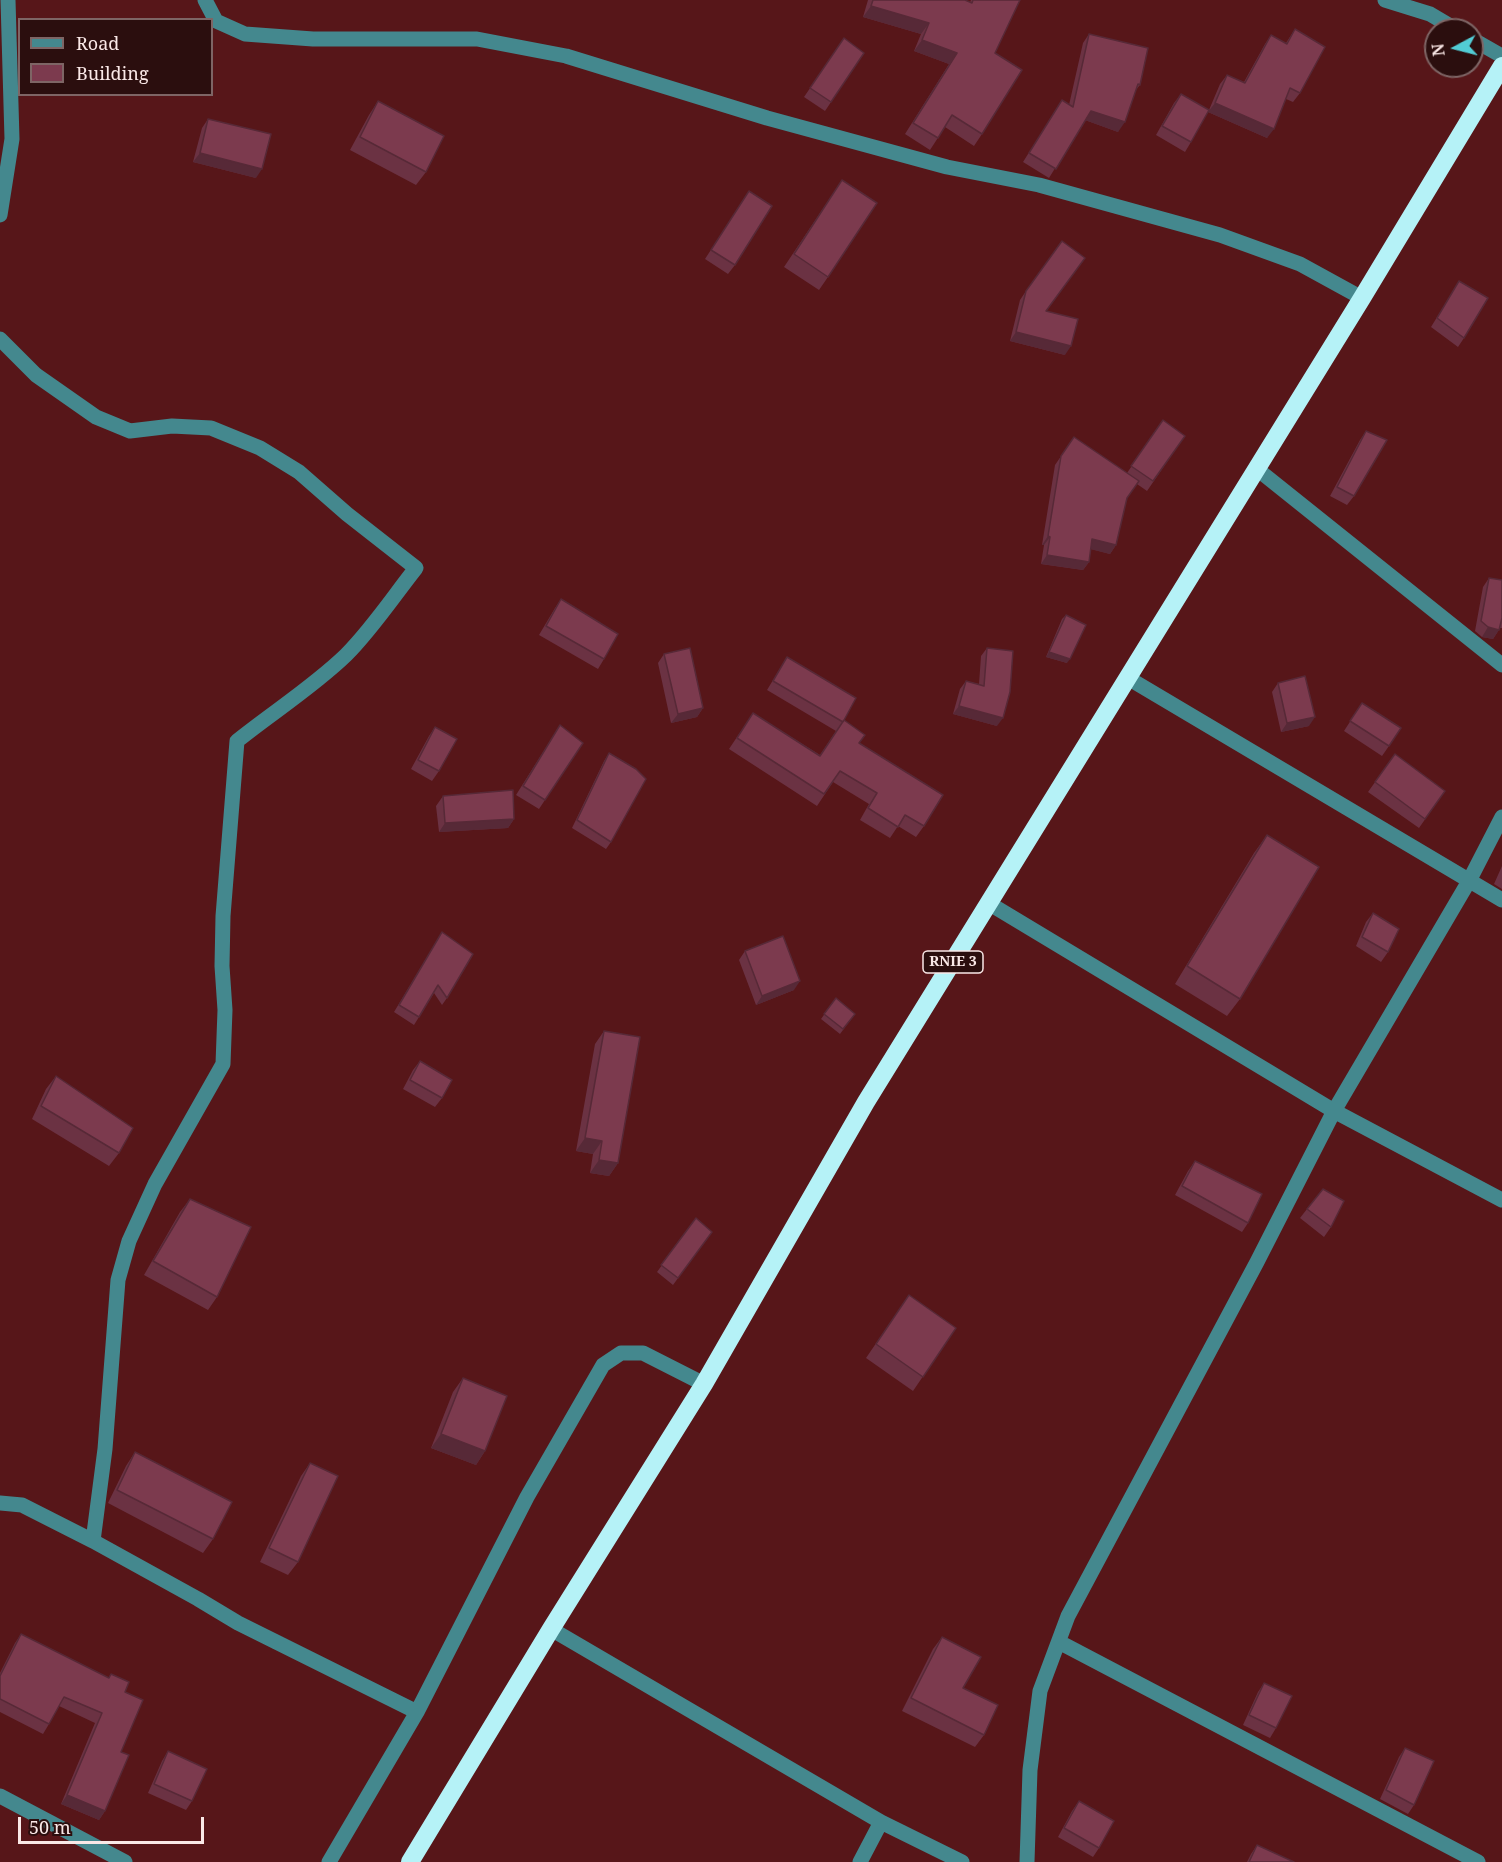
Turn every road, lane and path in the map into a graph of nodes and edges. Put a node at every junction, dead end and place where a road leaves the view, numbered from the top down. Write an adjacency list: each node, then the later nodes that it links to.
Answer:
1 (8, 0): 8 (street)
2 (205, 0): 9 (street)
3 (1385, 0): 4 (street)
4 (1437, 18)
5 (1484, 46): 6 (street)
6 (1502, 56)
7 (1499, 76): 9 (highway, RNIE 3)
8 (0, 215)
9 (1362, 298): 11 (highway, RNIE 3)
10 (0, 339): 22 (street)
11 (1257, 469): 12 (street); 13 (highway, RNIE 3)
12 (1502, 665)
13 (1128, 678): 15 (street); 17 (highway, RNIE 3)
14 (1502, 817): 15 (street)
15 (1469, 882): 16 (street); 18 (street)
16 (1502, 900)
17 (990, 904): 18 (street); 20 (highway, RNIE 3)
18 (1334, 1111): 19 (street); 24 (street)
19 (1502, 1200)
20 (705, 1384): 23 (highway, RNIE 3); 25 (street)
21 (0, 1503): 22 (street)
22 (93, 1541): 25 (street)
23 (551, 1629): 27 (street); 30 (highway, RNIE 3)
24 (1059, 1642): 33 (street); 34 (street)
25 (417, 1712): 29 (street)
26 (0, 1796): 28 (street)
27 (881, 1822): 31 (street); 32 (street)
28 (125, 1862)
29 (329, 1862)
30 (410, 1862)
31 (860, 1862)
32 (962, 1862)
33 (1027, 1862)
34 (1478, 1862)

